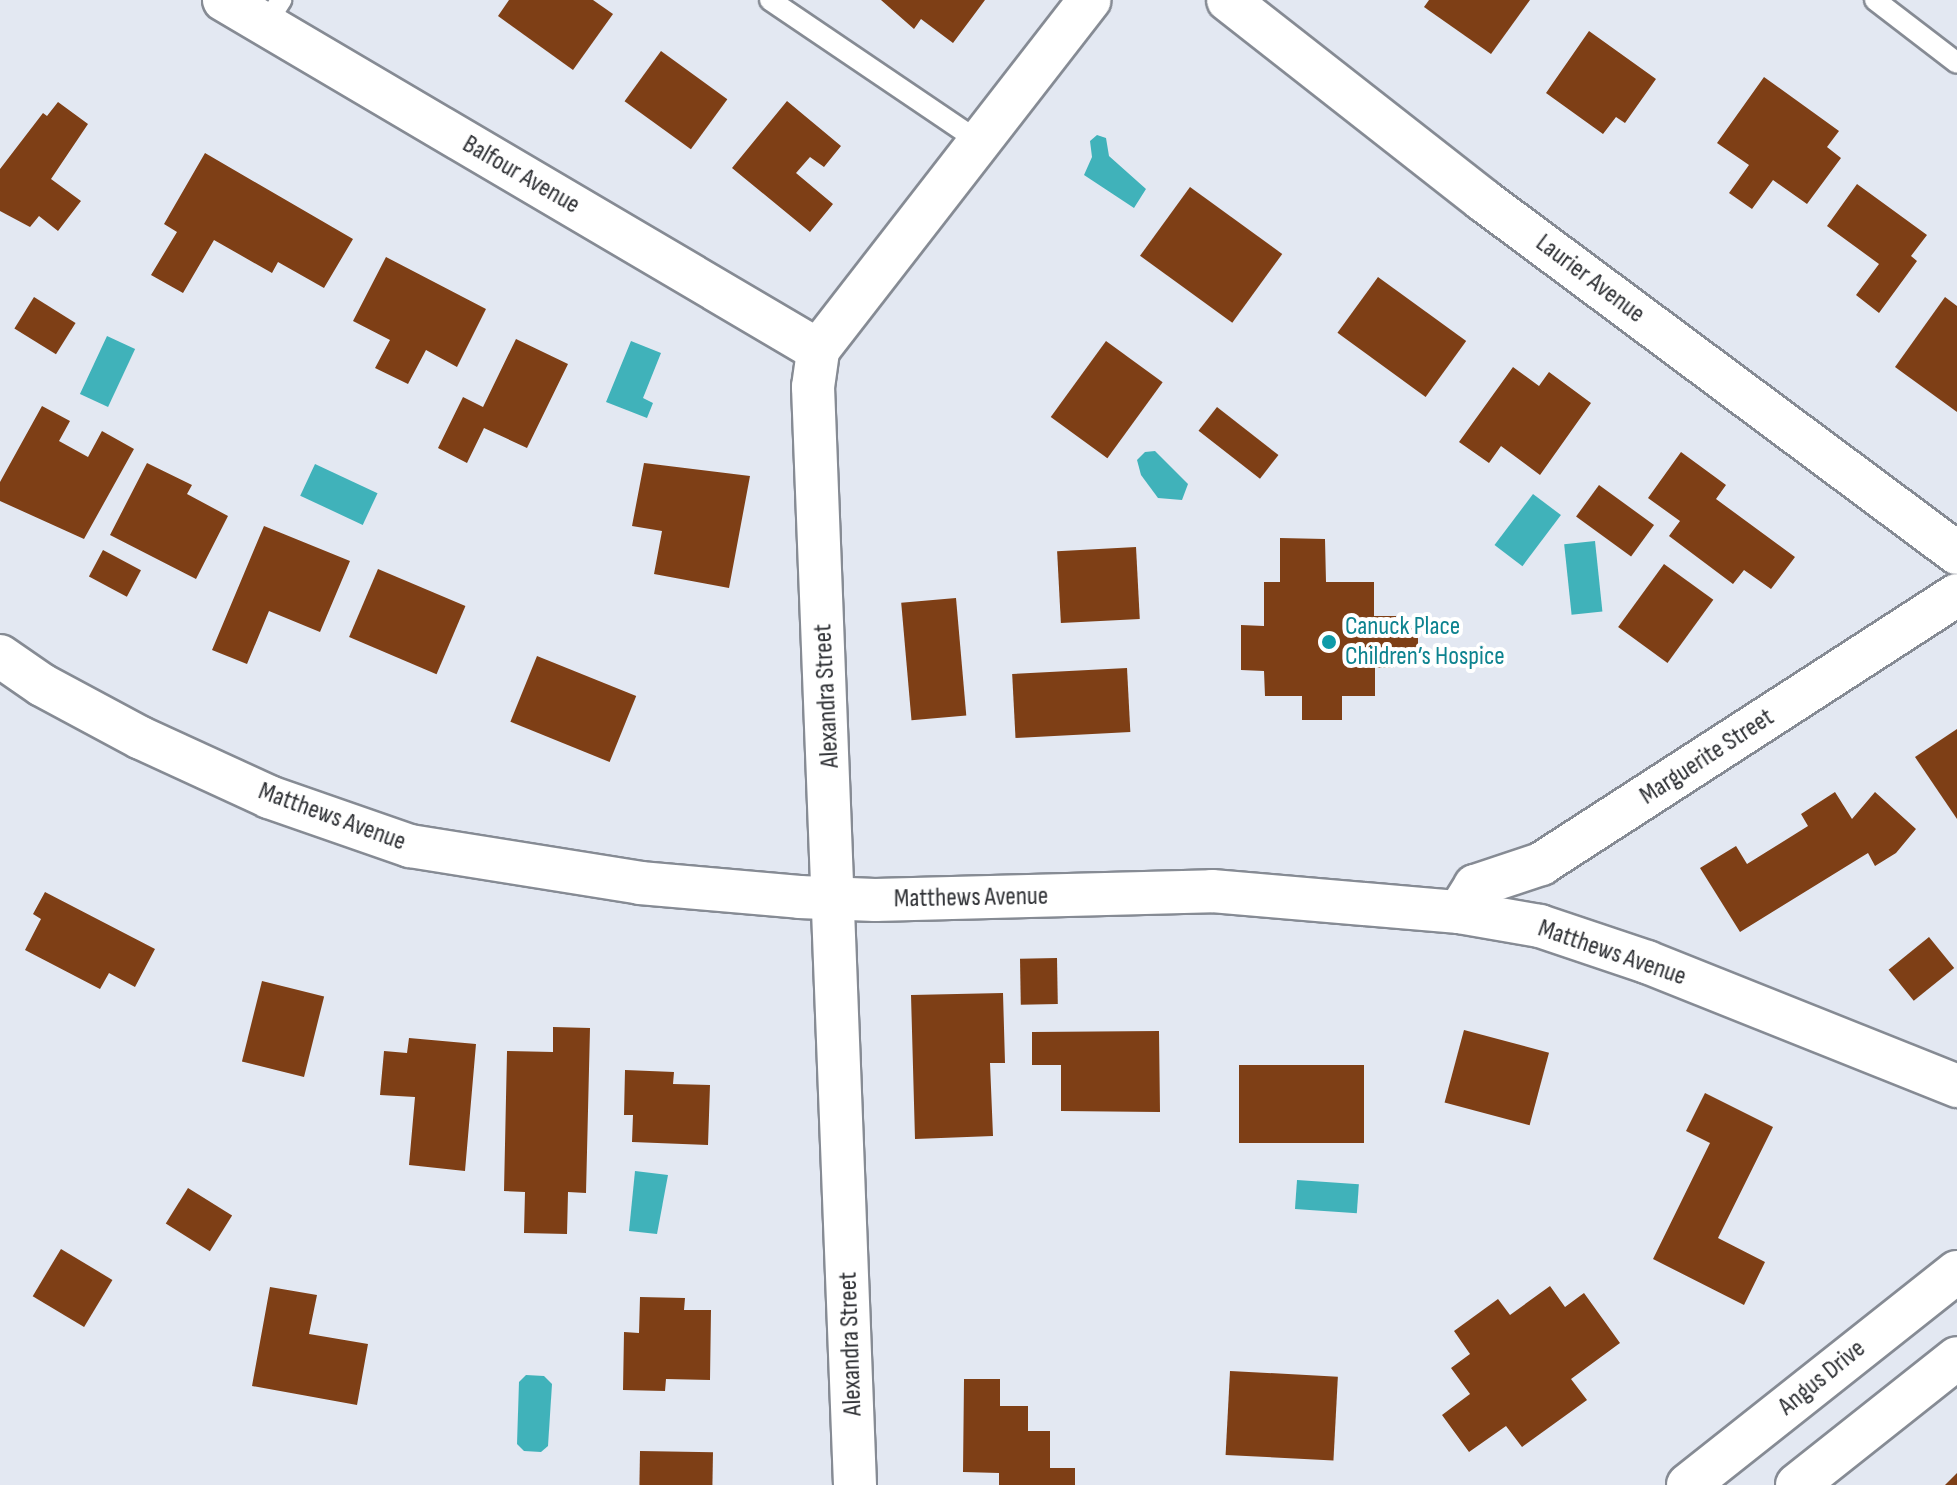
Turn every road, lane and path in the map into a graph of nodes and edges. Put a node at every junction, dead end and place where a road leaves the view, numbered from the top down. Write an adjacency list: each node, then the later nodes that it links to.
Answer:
1 (224, 0): 6 (street, Balfour Avenue)
2 (770, 0): 8 (lane)
3 (1089, 0): 8 (street)
4 (1228, 0): 10 (street, Laurier Avenue)
5 (1875, 0): 7 (lane)
6 (273, 13): 9 (street, Balfour Avenue)
7 (1957, 63)
8 (980, 142): 9 (street)
9 (818, 350): 13 (street, Alexandra Street)
10 (1957, 553)
11 (1957, 595): 14 (street, Marguerite Street)
12 (0, 656): 13 (street, Matthews Avenue)
13 (836, 898): 14 (street, Matthews Avenue); 18 (street, Alexandra Street)
14 (1459, 912): 15 (street, Matthews Avenue)
15 (1957, 1086)
16 (1957, 1272): 19 (street, Angus Drive)
17 (1957, 1358): 20 (street)
18 (855, 1485)
19 (1688, 1485)
20 (1797, 1485)

